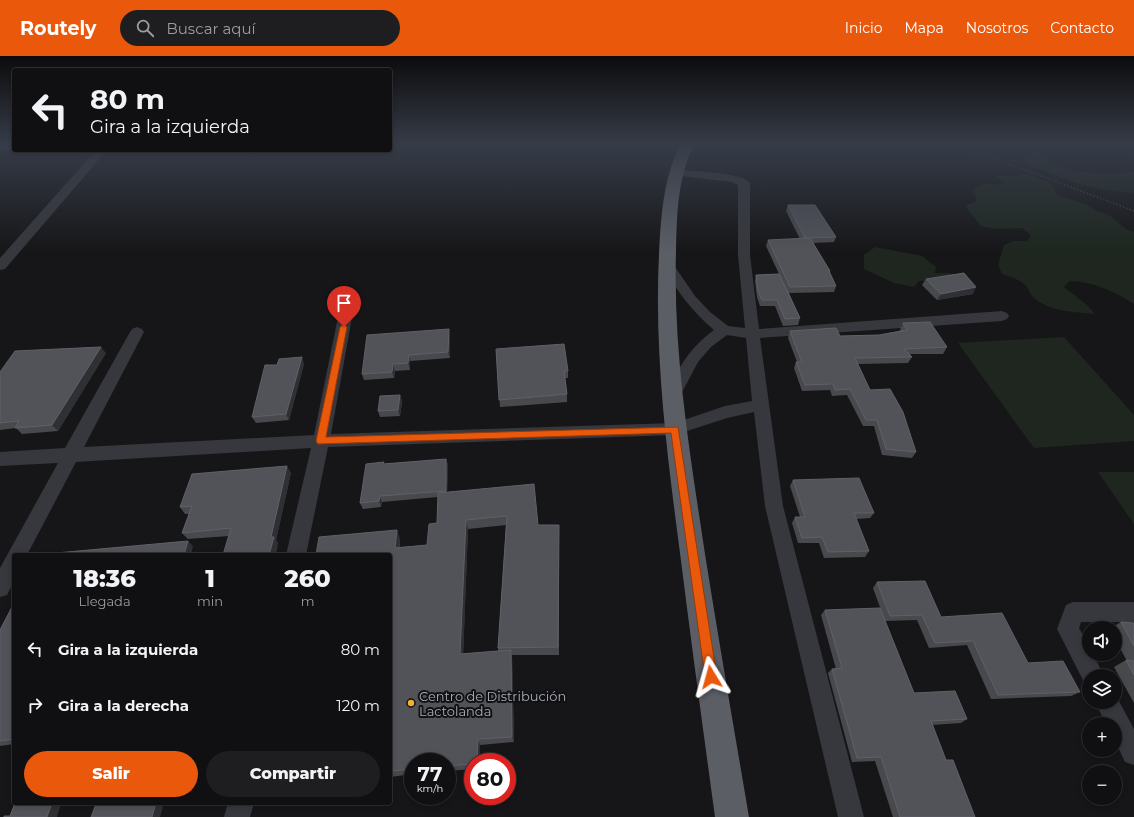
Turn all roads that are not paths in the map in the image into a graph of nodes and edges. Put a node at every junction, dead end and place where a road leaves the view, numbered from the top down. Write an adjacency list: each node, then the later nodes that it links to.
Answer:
1 (75, 181): 5 (street)
2 (674, 181): 4 (highway)
3 (738, 181): 10 (street)
4 (666, 264): 8 (street); 11 (highway)
5 (0, 266)
6 (346, 312): 14 (street)
7 (1002, 316): 10 (street)
8 (724, 330): 10 (street); 11 (street)
9 (137, 332): 15 (street)
10 (752, 334): 12 (street)
11 (672, 396): 13 (highway)
12 (760, 405): 13 (street); 28 (street)
13 (675, 429): 14 (street); 27 (highway)
14 (321, 441): 15 (street); 18 (street)
15 (70, 455): 16 (street); 17 (street)
16 (0, 459)
17 (18, 553)
18 (296, 553)
19 (12, 565): 20 (street)
20 (0, 588)
21 (1134, 612): 22 (street)
22 (1089, 669)
23 (1111, 709): 24 (street)
24 (1134, 753)
25 (240, 805): 26 (street)
26 (237, 817)
27 (732, 817)
28 (851, 817)

